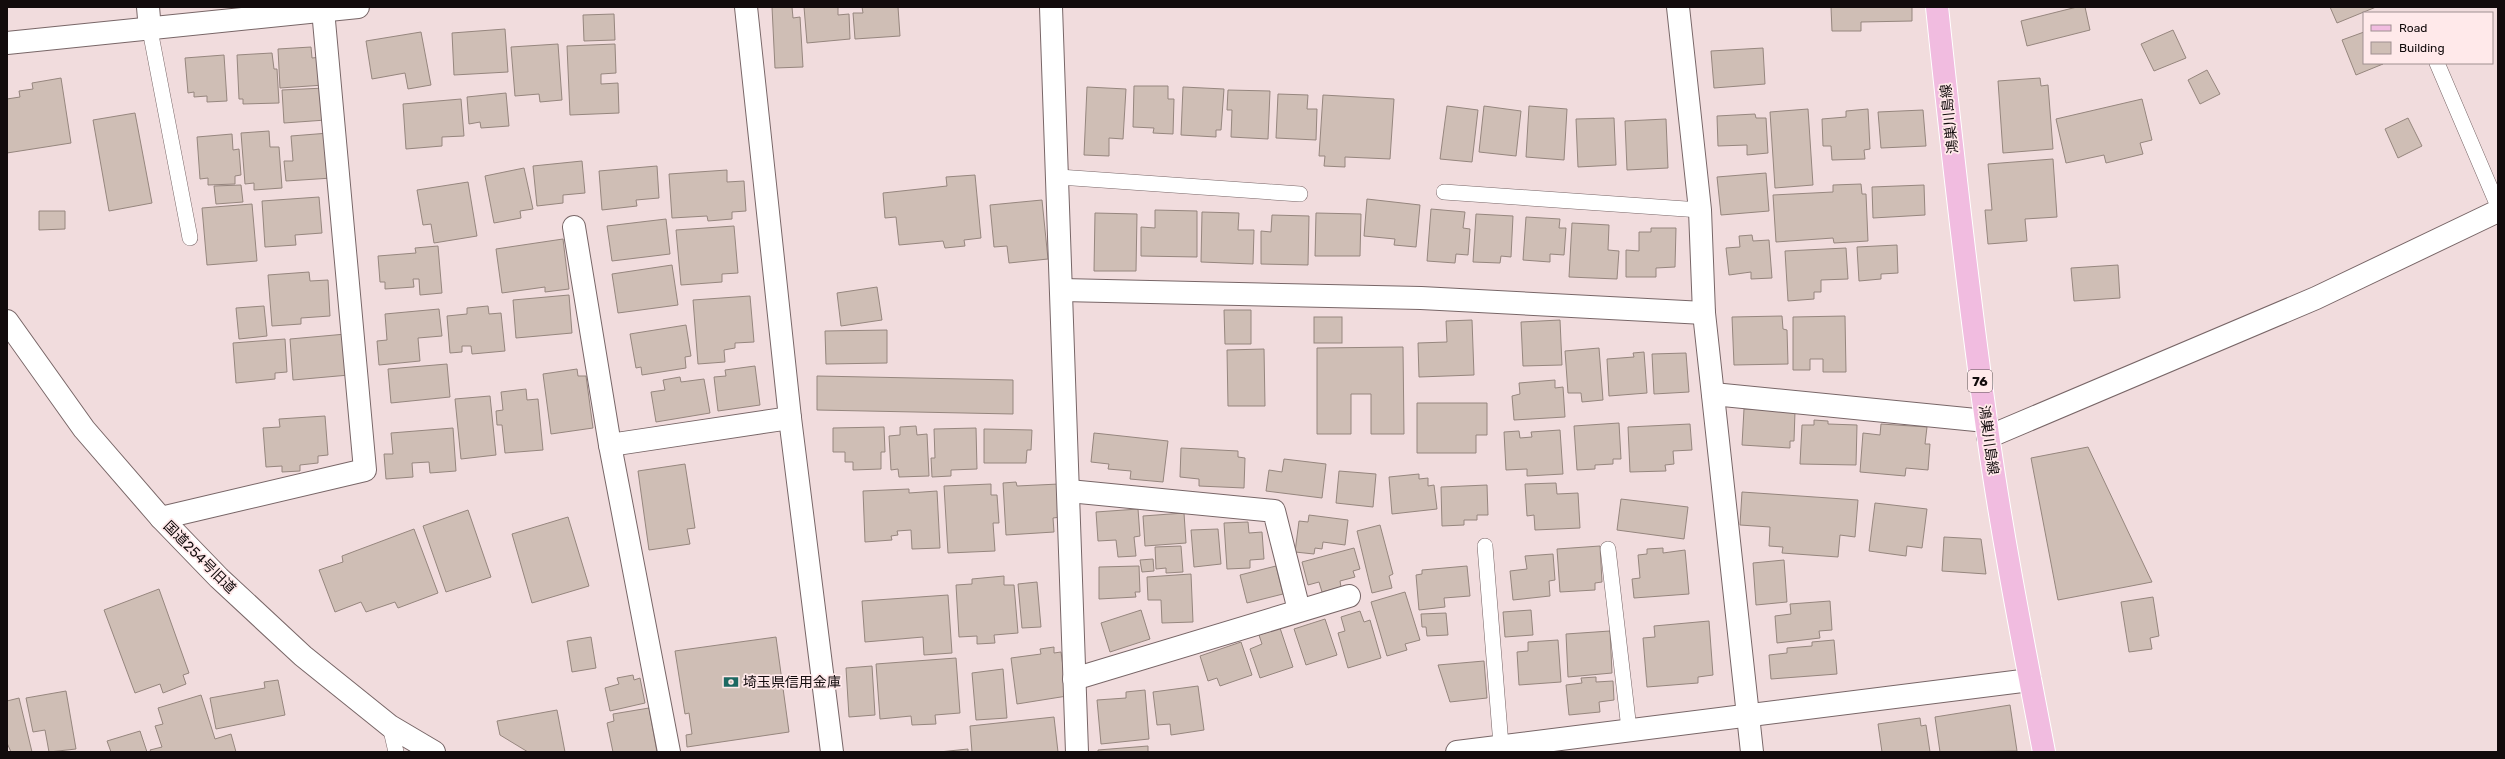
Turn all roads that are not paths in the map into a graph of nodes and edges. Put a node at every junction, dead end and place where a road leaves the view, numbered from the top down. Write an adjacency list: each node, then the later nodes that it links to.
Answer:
1 (148, 7): 9 (street)
2 (358, 7): 8 (street)
3 (746, 7): 24 (street)
4 (1051, 7): 12 (street)
5 (1678, 7): 16 (street)
6 (1937, 7): 25 (main road, 鴻巣川島線 / 76)
7 (300, 10): 8 (street); 9 (street)
8 (322, 10): 28 (street)
9 (150, 30): 10 (street); 19 (lane)
10 (7, 43)
11 (2437, 64): 15 (lane)
12 (1058, 177): 14 (lane); 20 (street)
13 (1444, 192): 16 (lane)
14 (1300, 194)
15 (2498, 206)
16 (1700, 210): 21 (street)
17 (2498, 210): 25 (street)
18 (574, 227): 26 (street)
19 (190, 238)
20 (1062, 290): 21 (street); 27 (street)
21 (1704, 313): 23 (street)
22 (7, 321): 28 (street, 国道254号旧道)
23 (1714, 394): 25 (street); 35 (street)
24 (790, 418): 26 (street); 42 (street)
25 (1987, 429): 34 (main road, 鴻巣川島線 / 76)
26 (610, 445): 41 (street)
27 (1069, 491): 32 (street); 33 (street)
28 (161, 518): 36 (street, 国道254号旧道)
29 (1485, 546): 38 (lane)
30 (1608, 548): 37 (lane)
31 (1349, 596): 32 (street)
32 (1299, 610): 33 (street)
33 (1074, 679): 43 (street)
34 (2030, 680): 35 (street); 46 (main road, 鴻巣川島線 / 76)
35 (1748, 715): 37 (street); 45 (street)
36 (390, 726): 39 (lane); 40 (street, 国道254号旧道)
37 (1629, 729): 38 (street)
38 (1502, 745): 44 (street)
39 (396, 752)
40 (434, 752)
41 (669, 752)
42 (832, 752)
43 (1077, 752)
44 (1456, 752)
45 (1752, 752)
46 (2044, 752)

